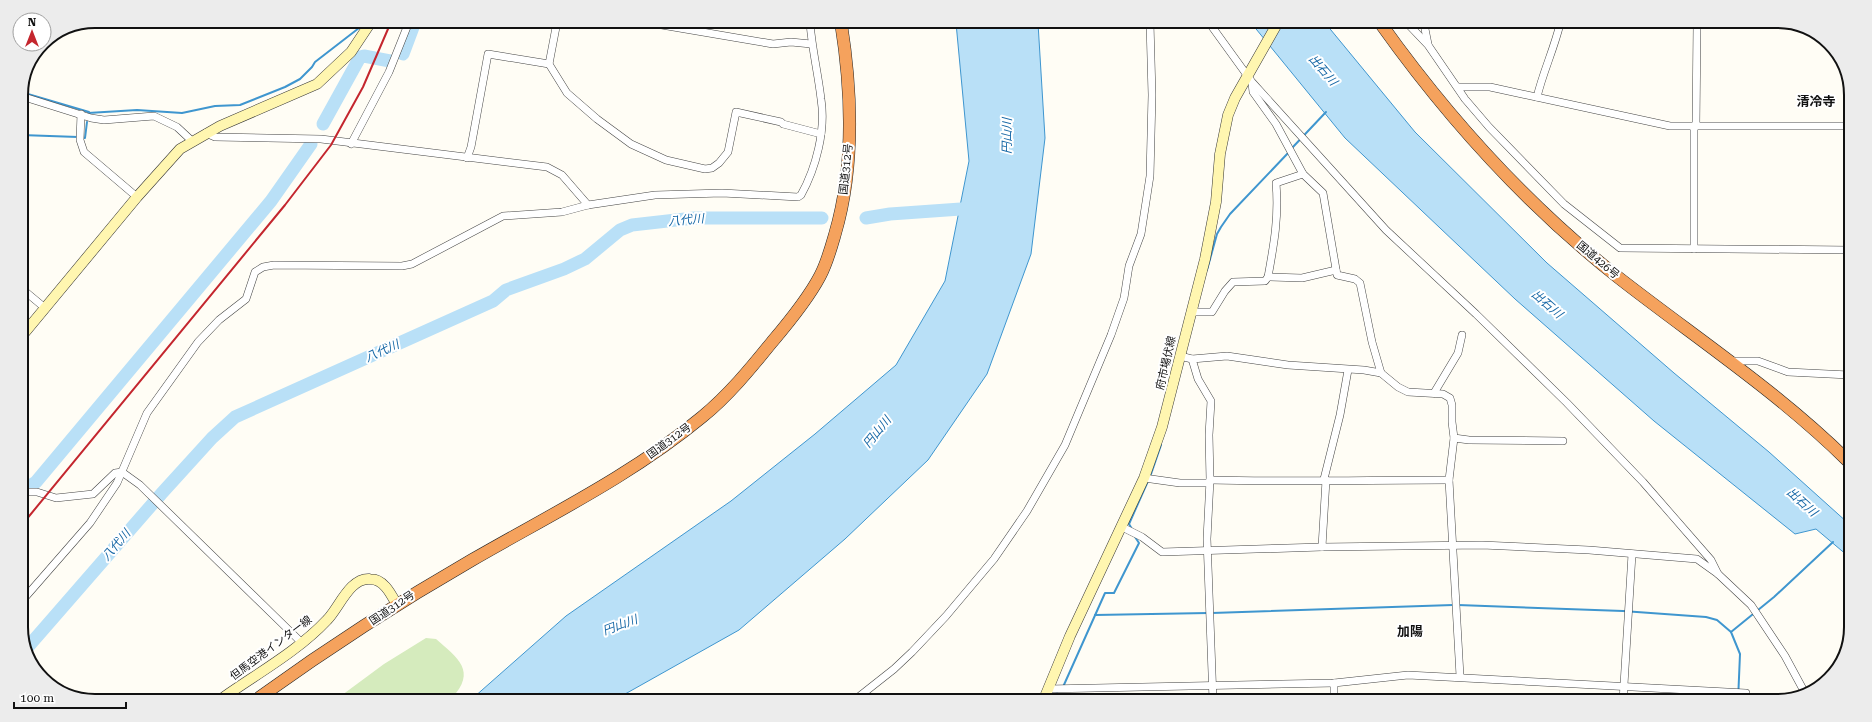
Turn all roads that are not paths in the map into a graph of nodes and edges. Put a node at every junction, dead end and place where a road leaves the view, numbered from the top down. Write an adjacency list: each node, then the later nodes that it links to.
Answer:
1 (367, 28): 25 (main road)
2 (407, 28): 28 (street)
3 (556, 28): 17 (street)
4 (679, 28): 15 (street)
5 (810, 28): 15 (street)
6 (842, 28): 65 (highway, 国道312号)
7 (1150, 28): 74 (street)
8 (1213, 28): 18 (street)
9 (1275, 28): 18 (main road, 府市場伏線)
10 (1385, 28): 44 (highway, 国道426号)
11 (1412, 28): 16 (street)
12 (1425, 28): 16 (street)
13 (1559, 28): 20 (street)
14 (1697, 28): 23 (street)
15 (811, 44): 26 (street)
16 (1428, 45): 19 (street)
17 (549, 64): 26 (street); 29 (street)
18 (1250, 75): 30 (street); 39 (main road, 府市場伏線); 63 (street)
19 (1458, 87): 20 (street); 33 (street)
20 (1537, 97): 23 (street)
21 (28, 98): 22 (street)
22 (82, 114): 27 (street); 31 (street)
23 (1695, 126): 24 (street); 33 (street)
24 (1844, 126)
25 (206, 133): 27 (main road); 28 (street)
26 (821, 134): 32 (street)
27 (192, 141): 31 (main road)
28 (351, 144): 29 (street)
29 (467, 158): 32 (street)
30 (1303, 174): 35 (street); 36 (street)
31 (137, 197): 38 (main road)
32 (588, 205): 52 (street)
33 (1694, 249): 34 (street)
34 (1844, 250)
35 (1336, 270): 36 (street); 46 (street)
36 (1268, 277): 39 (street)
37 (28, 294): 38 (street)
38 (45, 308): 40 (main road)
39 (1191, 312): 42 (main road, 府市場伏線)
40 (28, 329)
41 (1462, 335): 48 (street)
42 (1180, 356): 43 (street); 53 (main road, 府市場伏線)
43 (1192, 359): 45 (street); 56 (street)
44 (1730, 361): 47 (street); 51 (highway, 国道426号)
45 (1348, 370): 46 (street); 54 (street)
46 (1381, 373): 48 (street)
47 (1844, 375)
48 (1434, 393): 49 (street)
49 (1454, 438): 50 (street); 55 (street)
50 (1563, 441)
51 (1844, 457)
52 (122, 472): 57 (street); 64 (street); 66 (street)
53 (1144, 478): 56 (street); 58 (main road, 府市場伏線)
54 (1325, 480): 55 (street); 56 (street); 60 (street)
55 (1449, 480): 59 (street)
56 (1209, 482): 61 (street)
57 (28, 492)
58 (1122, 527): 61 (street); 75 (main road, 府市場伏線)
59 (1452, 544): 60 (street); 62 (street); 67 (street)
60 (1322, 547): 61 (street)
61 (1208, 551): 69 (street)
62 (1632, 554): 63 (street); 70 (street)
63 (1718, 574): 71 (street)
64 (28, 594)
65 (397, 605): 66 (main road, 但馬空港インター線); 73 (highway, 国道312号)
66 (302, 642): 72 (main road, 但馬空港インター線)
67 (1460, 676): 68 (street); 70 (street)
68 (1334, 683): 69 (street); 77 (street)
69 (1213, 685): 75 (street); 76 (street)
70 (1624, 686): 78 (street); 79 (street)
71 (1803, 689)
72 (228, 694)
73 (266, 694)
74 (862, 694)
75 (1046, 694)
76 (1213, 694)
77 (1334, 694)
78 (1623, 694)
79 (1746, 694)

